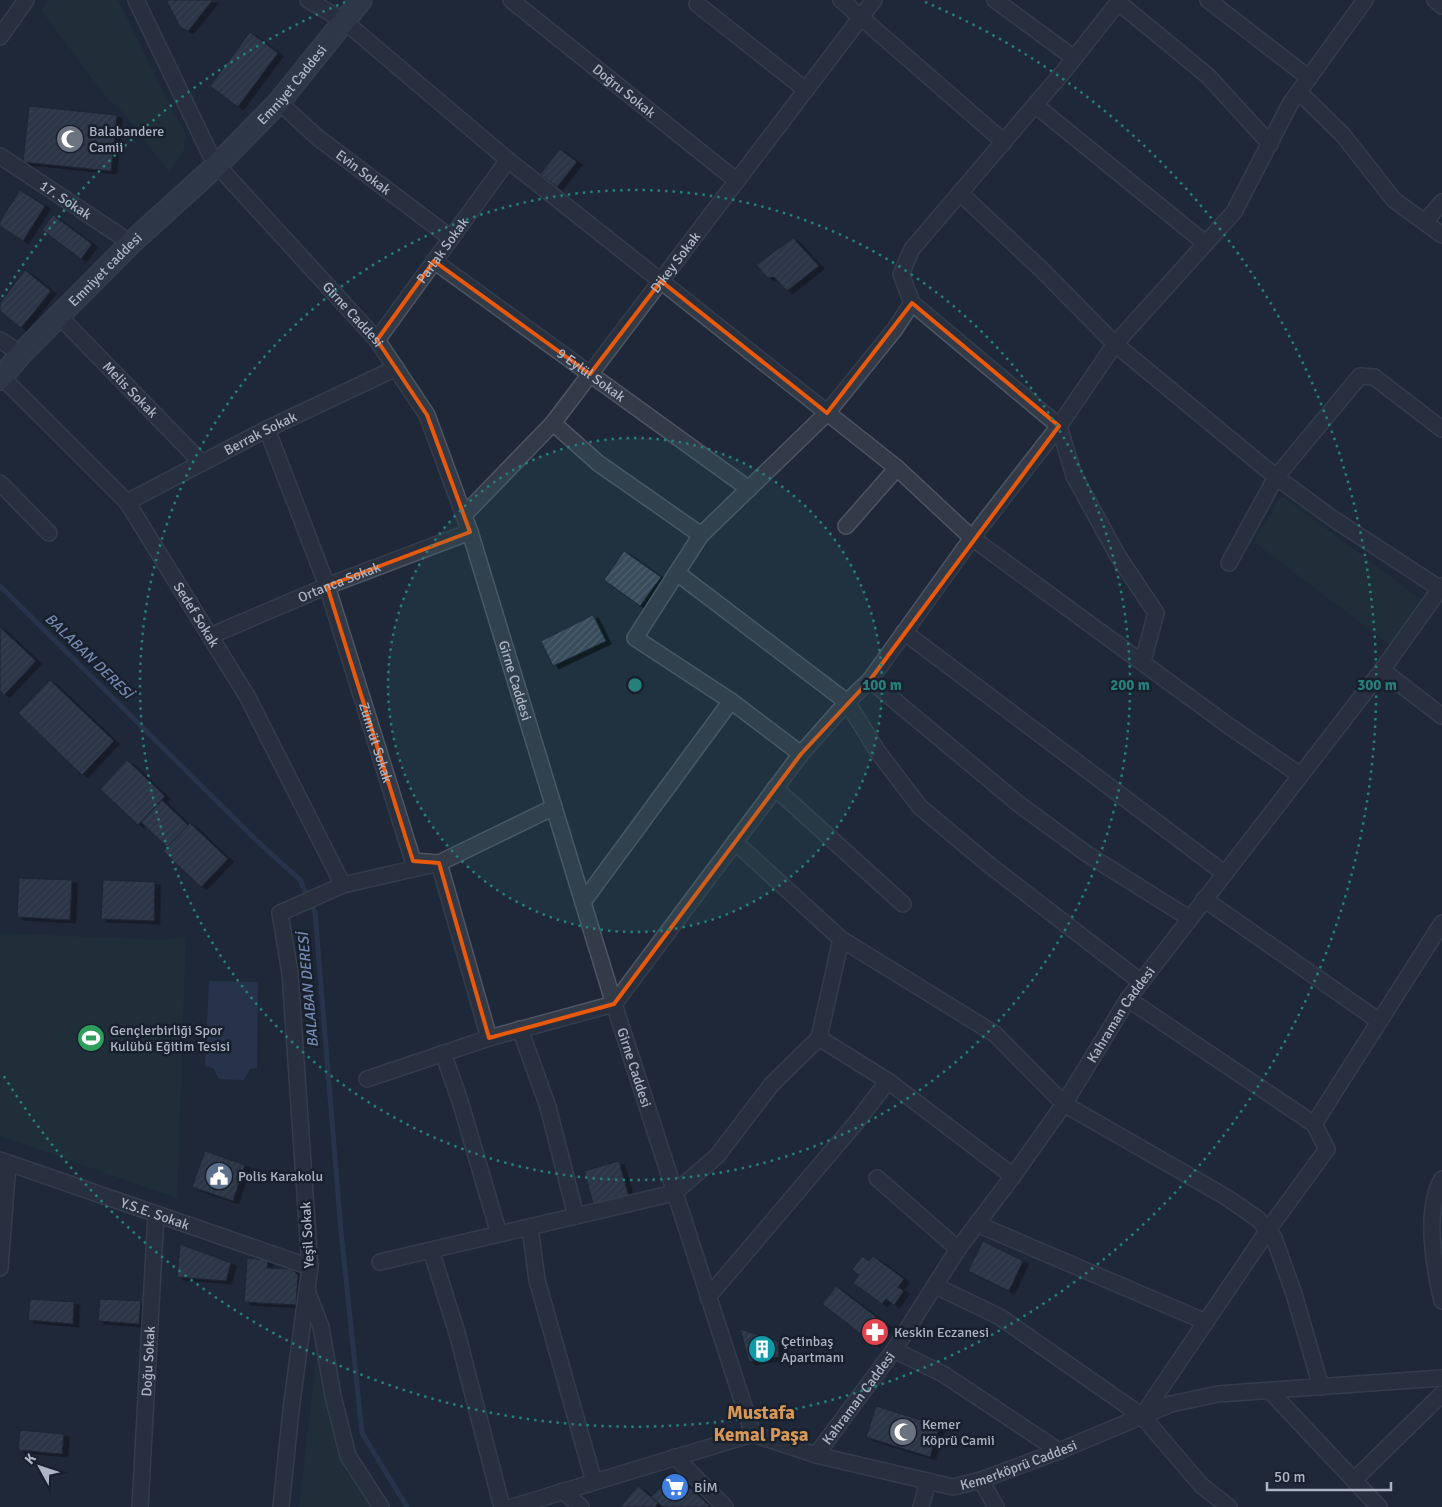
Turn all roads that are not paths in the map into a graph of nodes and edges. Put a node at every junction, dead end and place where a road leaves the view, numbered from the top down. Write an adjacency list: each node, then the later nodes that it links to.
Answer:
1 (26, 0): 17 (street)
2 (136, 0): 28 (street, Girne Caddesi)
3 (308, 0): 16 (street)
4 (361, 0): 16 (street, Emniyet Caddesi)
5 (511, 0): 29 (street, Doğru Sokak)
6 (841, 0): 15 (street)
7 (874, 0): 15 (street, Dikey Sokak)
8 (995, 0): 18 (street)
9 (1208, 0): 19 (street)
10 (1365, 0): 19 (street)
11 (1434, 0): 14 (street)
12 (1119, 1): 18 (street); 25 (street)
13 (697, 4): 20 (street)
14 (1442, 6)
15 (861, 18): 20 (street, Dikey Sokak); 24 (street)
16 (344, 21): 22 (street, Emniyet Caddesi); 27 (street)
17 (0, 37)
18 (1074, 58): 23 (street)
19 (1309, 78): 21 (street)
20 (806, 90): 29 (street, Dikey Sokak)
21 (1299, 92): 25 (street); 32 (street)
22 (279, 102): 28 (street, Emniyet Caddesi); 34 (street, Evin Sokak)
23 (1035, 105): 24 (street); 35 (street)
24 (1004, 142): 30 (street)
25 (1270, 144): 35 (street)
26 (0, 156): 36 (street, 17. Sokak)
27 (508, 160): 34 (street, Parlak Sokak); 38 (street)
28 (217, 165): 36 (street, Emniyet caddesi); 42 (street, Girne Caddesi)
29 (737, 181): 38 (street, Dikey Sokak)
30 (960, 193): 39 (street); 43 (street)
31 (1442, 202): 32 (street)
32 (1425, 222): 33 (street)
33 (1442, 235)
34 (451, 238): 37 (street, Parlak Sokak)
35 (1205, 243): 43 (street)
36 (131, 244): 40 (street, Emniyet caddesi)
37 (434, 261): 42 (street, Parlak Sokak); 46 (street, 9 Eylül Sokak)
38 (661, 281): 46 (street, Dikey Sokak); 48 (street)
39 (912, 303): 48 (street); 50 (street)
40 (60, 317): 44 (street, Emniyet caddesi); 53 (street, Melis Sokak)
41 (0, 340): 44 (street)
42 (377, 340): 45 (street, Girne Caddesi)
43 (1115, 344): 50 (street); 55 (street)
44 (21, 354): 47 (street, Emniyet caddesi)
45 (396, 368): 51 (street, Berrak Sokak); 59 (street, Girne Caddesi)
46 (590, 374): 49 (street, Dikey Sokak); 57 (street, 9 Eylül Sokak)
47 (1, 378): 58 (street, Sedef Sokak)
48 (827, 413): 54 (street); 57 (street)
49 (553, 423): 59 (street, Dikey Sokak); 63 (street)
50 (1059, 426): 64 (street); 71 (street)
51 (267, 429): 53 (street, Berrak Sokak); 67 (street, Zümrüt Sokak)
52 (1442, 429): 55 (street)
53 (202, 463): 58 (street, Berrak Sokak)
54 (897, 468): 60 (street); 64 (street)
55 (1276, 477): 65 (street); 68 (street)
56 (0, 483): 62 (street)
57 (749, 488): 63 (street)
58 (127, 502): 70 (street, Sedef Sokak)
59 (464, 515): 61 (street, Girne Caddesi)
60 (846, 526)
61 (470, 532): 67 (street, Ortanca Sokak); 80 (street, Girne Caddesi)
62 (49, 533)
63 (701, 535): 66 (street)
64 (972, 538): 69 (street); 71 (street)
65 (1229, 563)
66 (677, 573): 74 (street); 75 (street)
67 (327, 586): 70 (street, Ortanca Sokak); 82 (street, Zümrüt Sokak)
68 (1441, 587): 72 (street, Kahraman Caddesi)
69 (904, 632): 73 (street); 83 (street)
70 (210, 636): 84 (street, Sedef Sokak)
71 (1143, 661): 78 (street)
72 (1382, 670): 76 (street); 78 (street, Kahraman Caddesi)
73 (870, 680): 75 (street); 88 (street)
74 (731, 701): 77 (street); 86 (street)
75 (847, 702): 77 (street); 91 (street)
76 (1442, 716)
77 (801, 754): 79 (street)
78 (1300, 774): 83 (street, Kahraman Caddesi)
79 (775, 788): 81 (street); 87 (street)
80 (554, 807): 82 (street); 86 (street, Girne Caddesi)
81 (735, 842): 90 (street); 93 (street)
82 (439, 863): 84 (street); 96 (street)
83 (1224, 873): 85 (street, Kahraman Caddesi)
84 (343, 885): 117 (street, Yeşil Sokak)
85 (1204, 900): 88 (street, Kahraman Caddesi); 94 (street)
86 (583, 902): 93 (street, Girne Caddesi)
87 (902, 904)
88 (1189, 918): 91 (street, Kahraman Caddesi)
89 (1442, 924): 94 (street)
90 (840, 939): 97 (street); 101 (street)
91 (1141, 982): 92 (street, Kahraman Caddesi)
92 (1128, 999): 101 (street, Kahraman Caddesi); 102 (street)
93 (614, 1004): 95 (street); 107 (street, Girne Caddesi)
94 (1379, 1022): 102 (street)
95 (520, 1029): 96 (street); 109 (street)
96 (489, 1038): 98 (street)
97 (819, 1038): 100 (street); 107 (street)
98 (443, 1054): 99 (street); 113 (street)
99 (367, 1079)
100 (888, 1081): 104 (street); 121 (street)
101 (1064, 1104): 104 (street, Kahraman Caddesi); 112 (street)
102 (1314, 1124): 112 (street)
103 (4, 1161): 108 (street, Y.S.E. Sokak); 118 (street)
104 (1014, 1176): 110 (street, Kahraman Caddesi)
105 (877, 1178): 114 (street)
106 (1442, 1179): 122 (street)
107 (674, 1193): 109 (street); 121 (street, Girne Caddesi)
108 (156, 1214): 117 (street, Y.S.E. Sokak); 139 (street, Doğu Sokak)
109 (576, 1216): 111 (street)
110 (977, 1224): 114 (street, Kahraman Caddesi); 123 (street)
111 (530, 1227): 113 (street); 137 (street)
112 (1268, 1230): 123 (street); 126 (street)
113 (499, 1234): 115 (street)
114 (958, 1249): 119 (street, Kahraman Caddesi)
115 (431, 1250): 116 (street); 142 (street)
116 (380, 1262)
117 (310, 1267): 120 (street, Yeşil Sokak)
118 (0, 1268)
119 (936, 1286): 124 (street, Kahraman Caddesi); 129 (street)
120 (307, 1290): 140 (street, Yeşil Sokak); 141 (street)
121 (708, 1297): 130 (street, Girne Caddesi)
122 (1442, 1301)
123 (1206, 1322): 129 (street)
124 (894, 1350): 131 (street); 132 (street, Kahraman Caddesi)
125 (1442, 1378): 126 (street, Kemerköprü Caddesi)
126 (1321, 1387): 127 (street, Kemerköprü Caddesi)
127 (1268, 1390): 129 (street, Kemerköprü Caddesi); 135 (street)
128 (1442, 1394): 135 (street)
129 (1142, 1416): 131 (street, Kemerköprü Caddesi); 148 (street)
130 (753, 1434): 132 (street, Kemerköprü Caddesi); 133 (street)
131 (1059, 1451): 134 (street, Kemerköprü Caddesi)
132 (816, 1455): 136 (street, Kemerköprü Caddesi)
133 (675, 1457): 137 (street); 145 (street)
134 (981, 1480): 136 (street, Kemerköprü Caddesi); 147 (street)
135 (1354, 1480): 149 (street)
136 (928, 1481): 146 (street)
137 (594, 1482): 138 (street)
138 (563, 1492): 143 (street); 144 (street)
139 (140, 1507)
140 (281, 1507)
141 (381, 1507)
142 (502, 1507)
143 (512, 1507)
144 (581, 1507)
145 (725, 1507)
146 (921, 1507)
147 (996, 1507)
148 (1229, 1507)
149 (1379, 1507)

